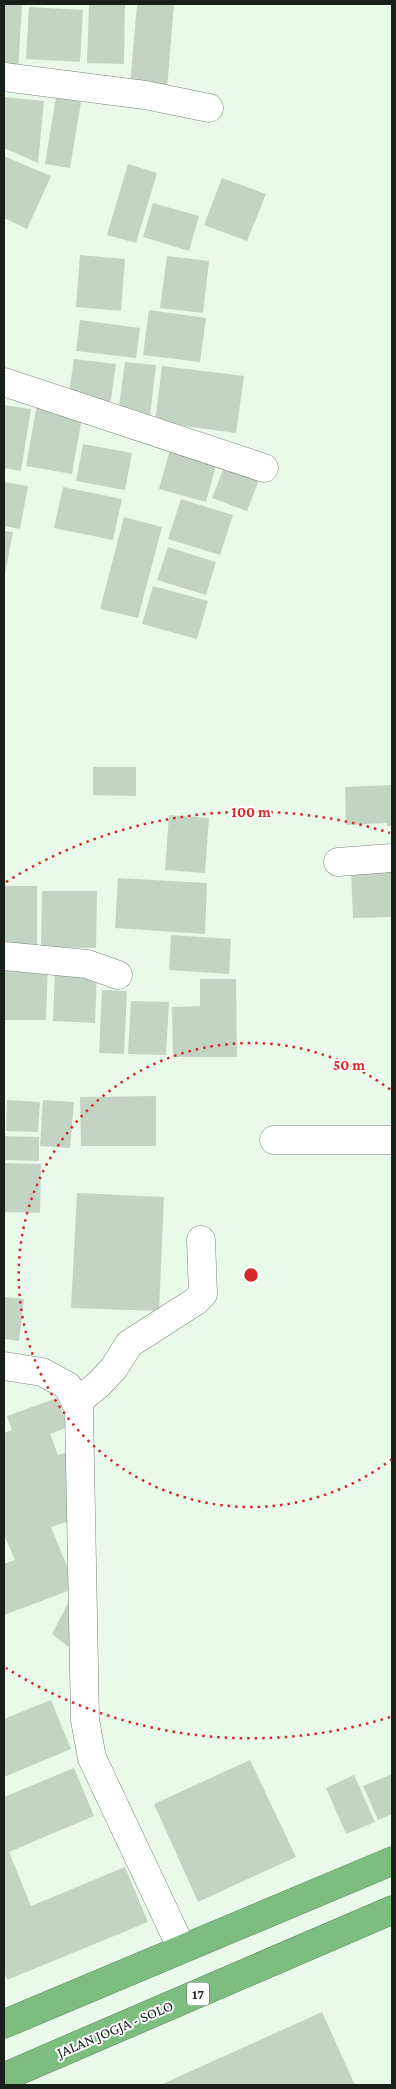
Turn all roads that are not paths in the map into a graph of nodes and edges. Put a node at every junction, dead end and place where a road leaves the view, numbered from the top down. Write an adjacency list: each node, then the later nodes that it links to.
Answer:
1 (4, 77): 2 (street)
2 (210, 108)
3 (4, 382): 4 (street)
4 (264, 468)
5 (392, 858): 6 (street)
6 (338, 862)
7 (4, 956): 8 (street)
8 (118, 975)
9 (274, 1140): 10 (street)
10 (392, 1140)
11 (202, 1240): 13 (street)
12 (4, 1366): 13 (street)
13 (76, 1403): 16 (street)
14 (392, 1861): 16 (highway)
15 (392, 1910): 18 (highway, JALAN JOGJA - SOLO / 17)
16 (182, 1949): 17 (highway)
17 (4, 2024)
18 (4, 2077)

